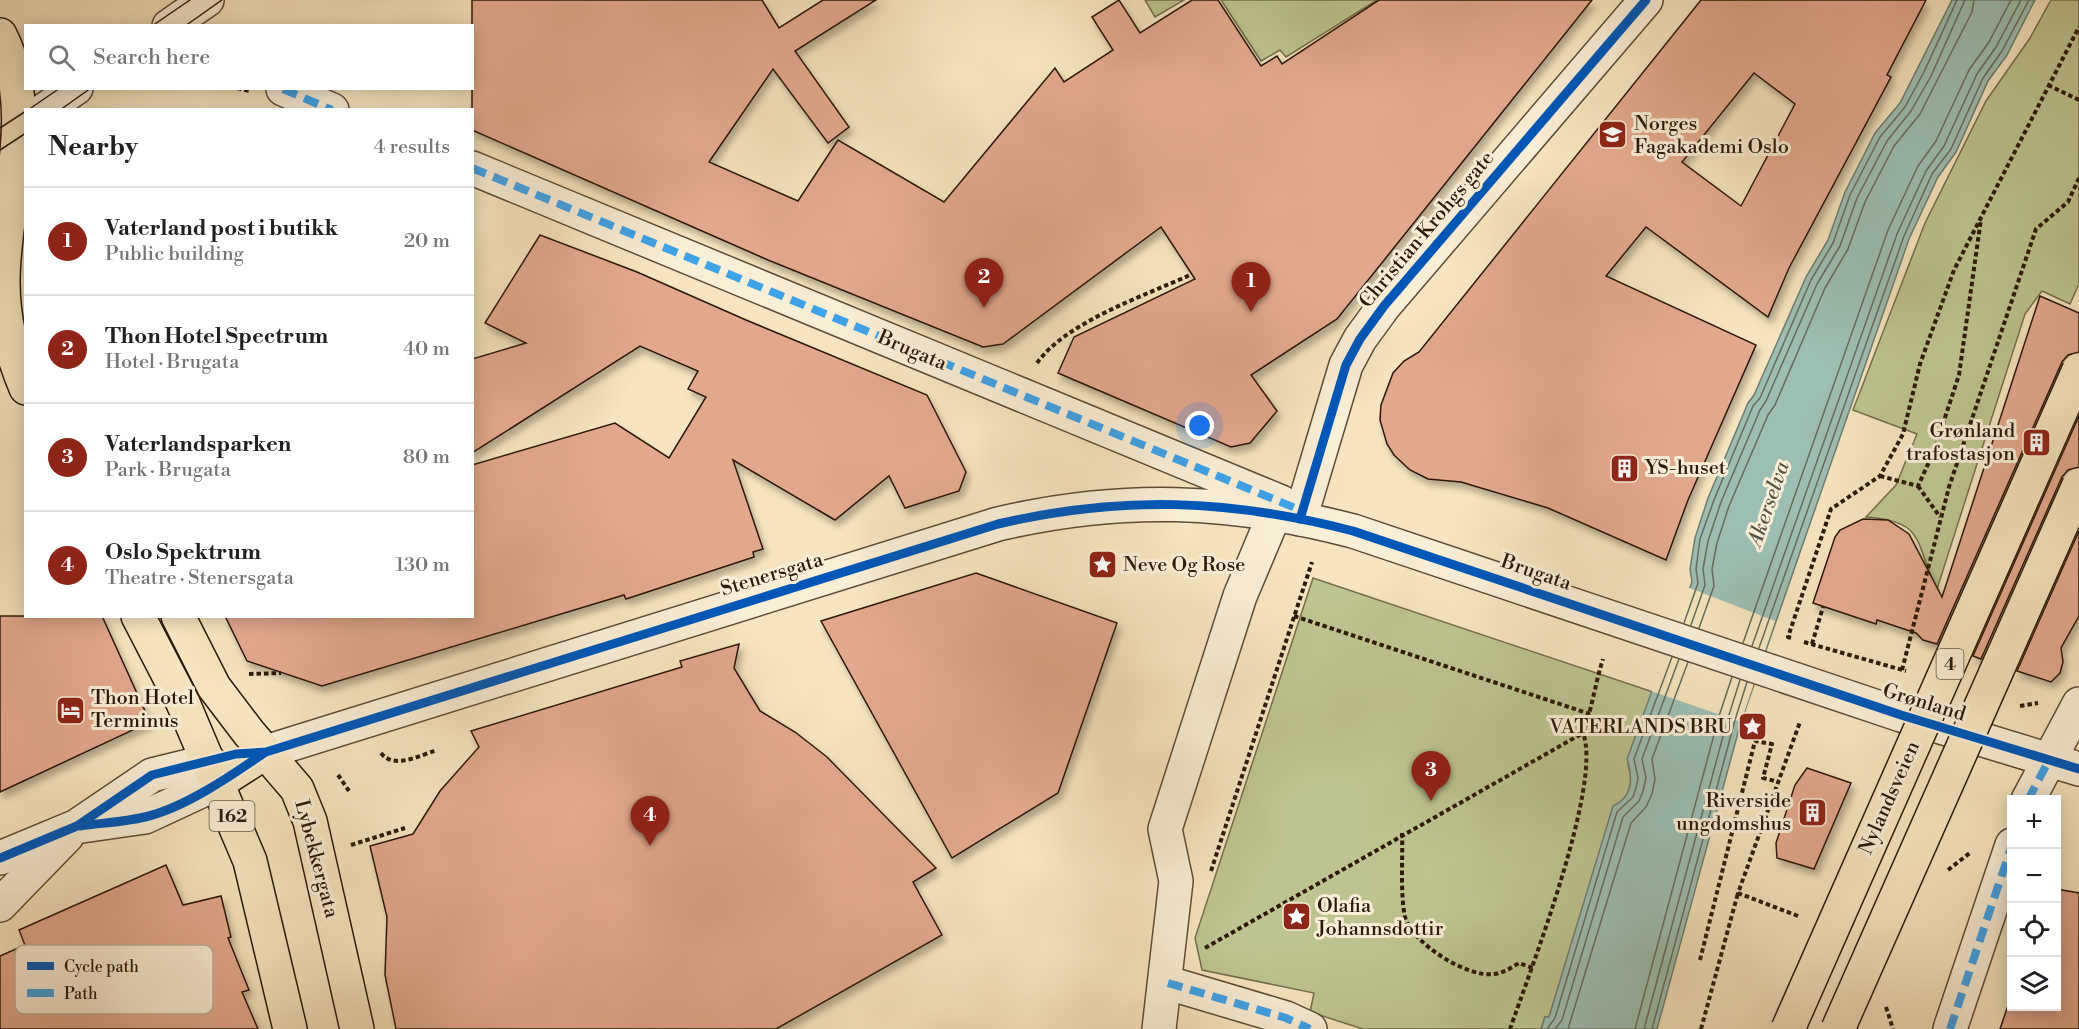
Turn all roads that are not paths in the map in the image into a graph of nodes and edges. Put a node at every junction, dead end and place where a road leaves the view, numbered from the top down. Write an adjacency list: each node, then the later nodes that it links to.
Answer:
1 (207, 0): 3 (street)
2 (1646, 0): 14 (street, Christian Krohgs gate)
3 (172, 24)
4 (0, 35): 9 (main road)
5 (73, 90): 7 (street)
6 (285, 90): 8 (street)
7 (46, 108)
8 (328, 108)
9 (22, 124): 12 (main road)
10 (474, 169): 14 (street, Brugata)
11 (2079, 369): 32 (main road, Nylandsveien / 4, bridge)
12 (24, 383)
13 (2079, 485): 33 (main road, 4, bridge)
14 (1293, 514): 17 (street, Brugata); 19 (street, Stenersgata); 30 (street, Christian Krohgs gate)
15 (139, 618): 21 (main road, 162)
16 (179, 618): 19 (main road, Lybekkergata)
17 (1759, 668): 20 (street, Grønland)
18 (2079, 704): 20 (street)
19 (266, 752): 21 (main road); 29 (main road, Lybekkergata)
20 (2064, 764): 22 (street)
21 (214, 772): 23 (street); 28 (main road, 162)
22 (2033, 795)
23 (77, 826): 25 (street); 26 (street)
24 (2011, 849): 34 (street)
25 (0, 858)
26 (0, 905)
27 (1168, 983): 31 (street)
28 (290, 1029)
29 (357, 1029)
30 (1159, 1029)
31 (1310, 1029)
32 (1788, 1029)
33 (1838, 1029)
34 (1950, 1029)

